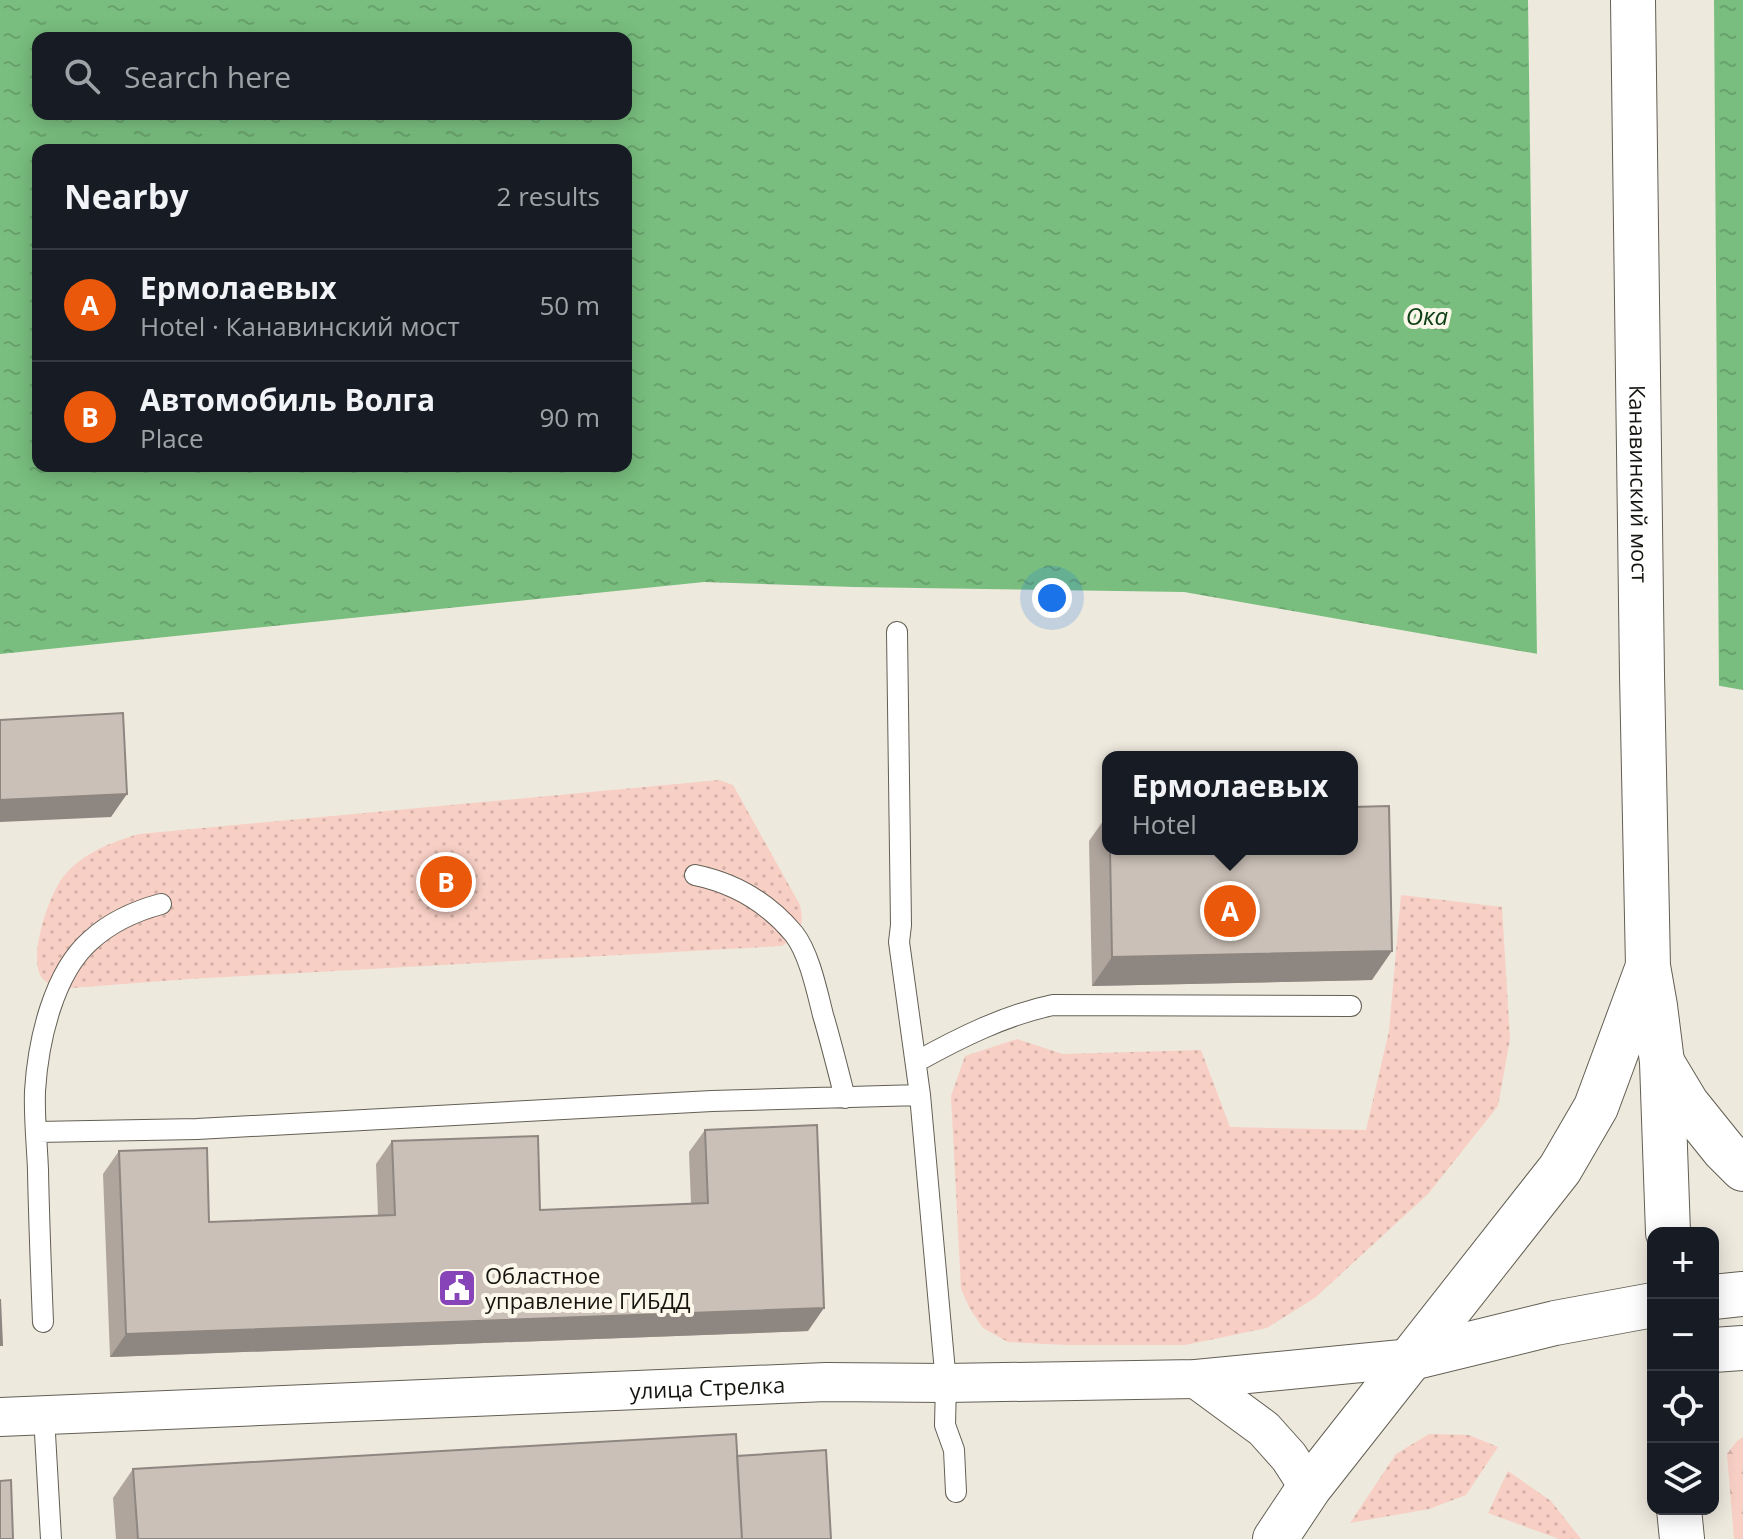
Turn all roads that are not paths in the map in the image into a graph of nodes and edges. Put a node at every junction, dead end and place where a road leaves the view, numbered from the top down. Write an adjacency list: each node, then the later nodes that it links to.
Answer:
1 (1633, 0): 5 (main road, Канавинский мост)
2 (897, 632): 7 (lane)
3 (695, 875): 10 (lane)
4 (161, 904): 11 (lane)
5 (1648, 966): 8 (main road); 20 (main road)
6 (1351, 1006): 7 (lane)
7 (916, 1062): 9 (lane)
8 (1662, 1062): 12 (main road); 13 (main road)
9 (920, 1095): 10 (lane); 22 (lane)
10 (845, 1098): 11 (lane)
11 (37, 1132): 17 (lane)
12 (1743, 1169)
13 (1668, 1227)
14 (1743, 1294): 15 (main road)
15 (1719, 1296)
16 (1647, 1306): 20 (main road)
17 (43, 1322)
18 (1743, 1348): 19 (main road)
19 (1719, 1350)
20 (1412, 1358): 21 (street, улица Стрелка); 25 (main road)
21 (1196, 1379): 22 (street, улица Стрелка); 25 (street)
22 (946, 1383): 23 (street, улица Стрелка); 26 (lane)
23 (44, 1416): 24 (street, улица Стрелка); 28 (lane)
24 (0, 1417)
25 (1309, 1488): 29 (main road)
26 (956, 1492)
27 (1680, 1515): 30 (main road)
28 (51, 1539)
29 (1275, 1539)
30 (1682, 1539)

